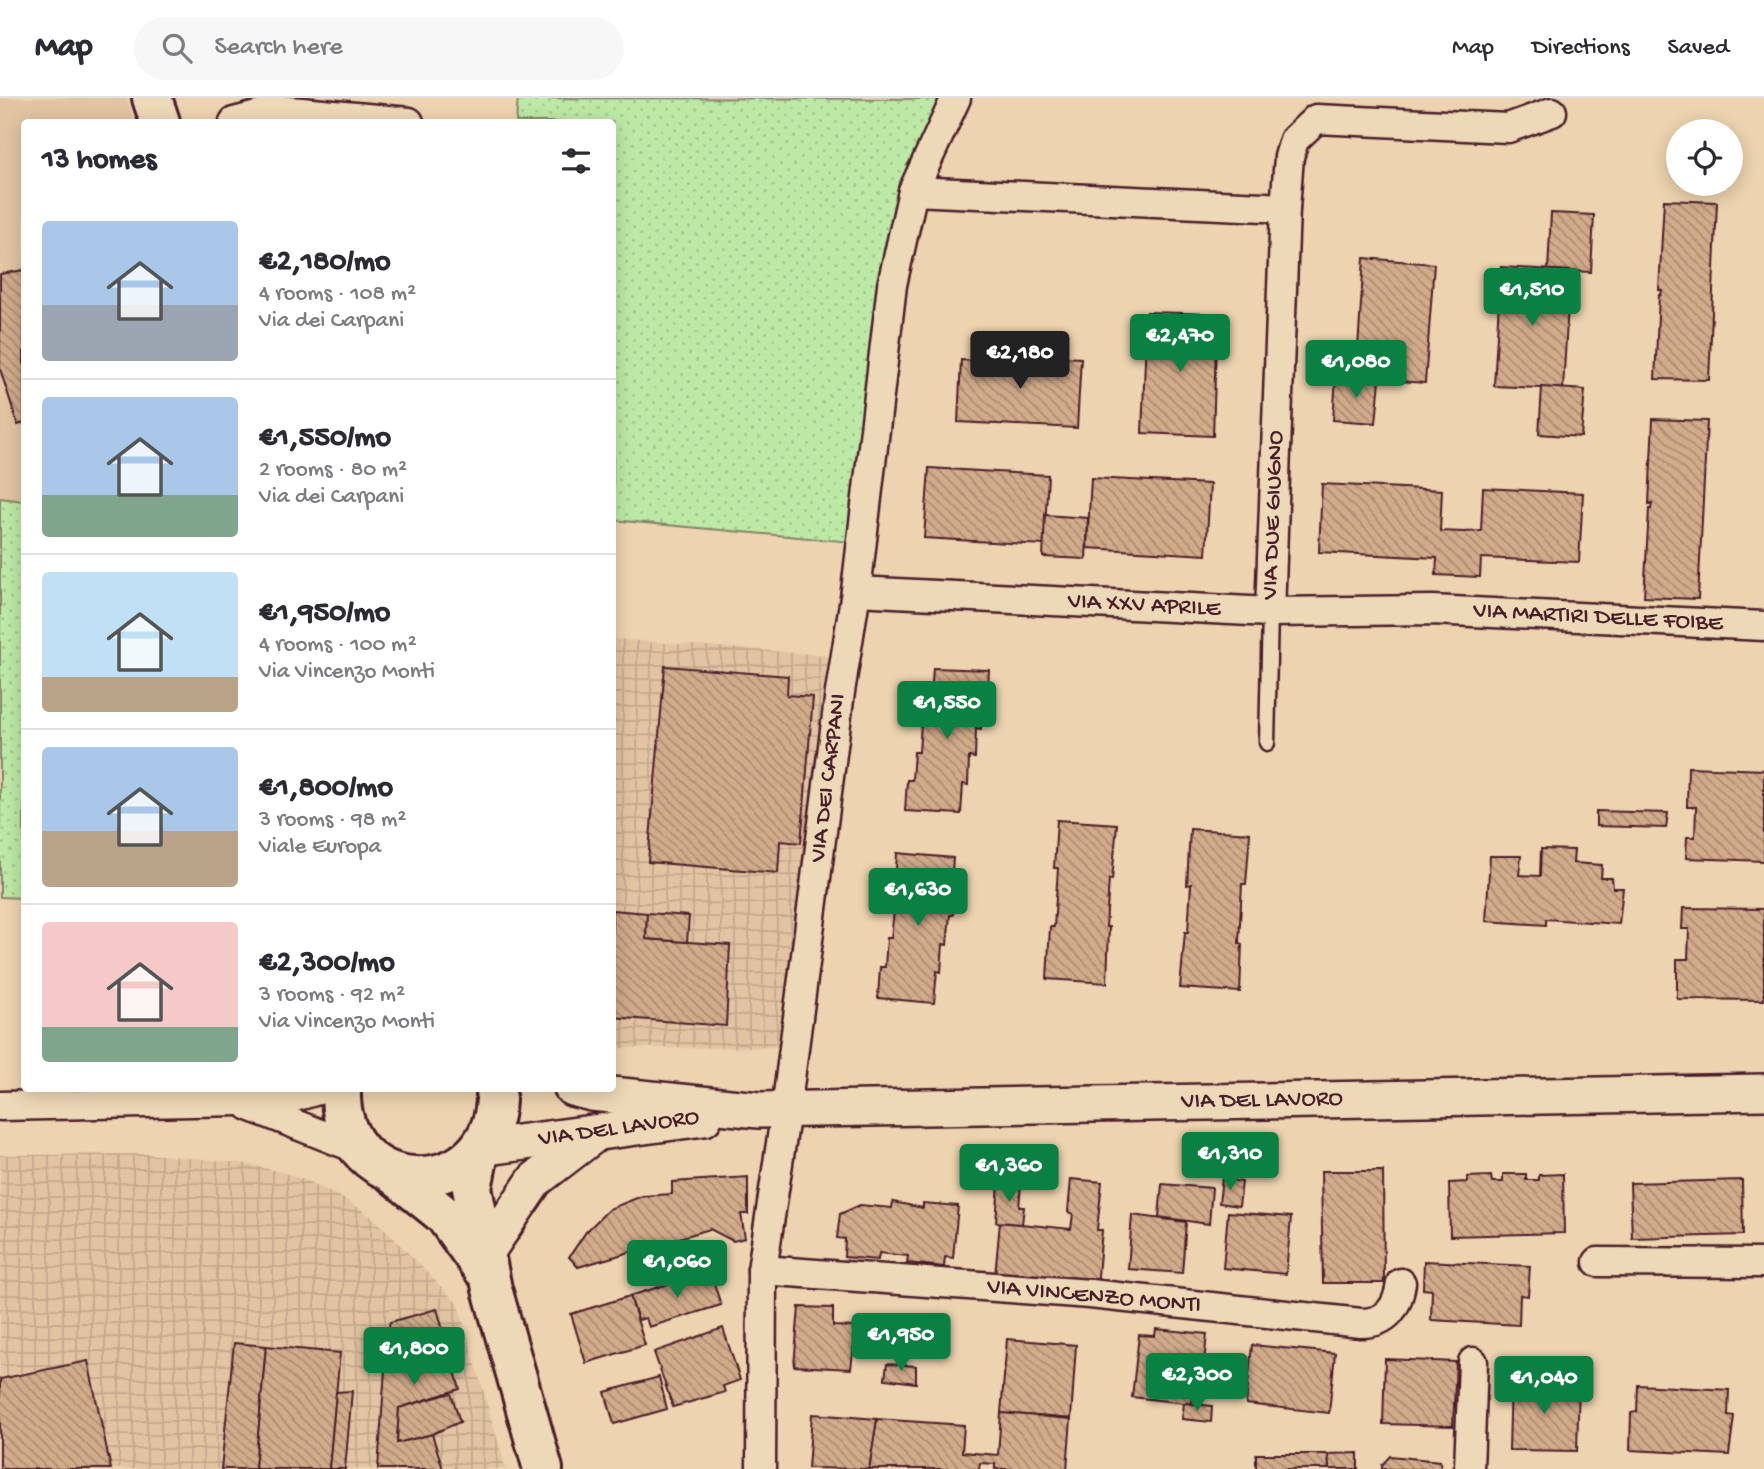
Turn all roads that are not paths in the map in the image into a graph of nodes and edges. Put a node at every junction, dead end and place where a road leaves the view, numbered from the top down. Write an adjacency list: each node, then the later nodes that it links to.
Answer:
1 (152, 98): 4 (main road)
2 (956, 98): 7 (street, VIA DEI CARPANI)
3 (1552, 112): 8 (street, VIA DUE GIUGNO)
4 (159, 119)
5 (246, 119): 6 (street)
6 (377, 119)
7 (913, 191): 8 (street); 9 (street, VIA DEI CARPANI)
8 (1286, 208): 11 (street, VIA DUE GIUGNO)
9 (856, 591): 11 (street, VIA XXV APRILE); 21 (street, VIA DEI CARPANI)
10 (1432, 610): 11 (street, VIA XXV APRILE); 12 (street, VIA MARTIRI DELLE FOIBE)
11 (1270, 612): 13 (lane)
12 (1764, 626)
13 (1267, 743)
14 (311, 1092): 19 (street)
15 (341, 1092): 23 (main road)
16 (496, 1092): 24 (main road)
17 (588, 1092): 21 (street, VIA DEL LAVORO)
18 (1764, 1092): 21 (street, VIA DEL LAVORO)
19 (237, 1101): 20 (street); 23 (street)
20 (0, 1107)
21 (773, 1110): 22 (street, VIA DEL LAVORO); 28 (street, VIA DEI CARPANI)
22 (598, 1132): 24 (street, VIA DEL LAVORO); 29 (street)
23 (358, 1149): 25 (main road)
24 (480, 1149): 25 (main road); 29 (main road)
25 (393, 1174): 29 (main road)
26 (1598, 1262): 27 (street)
27 (1764, 1264)
28 (762, 1270): 30 (street, VIA VINCENZO MONTI); 33 (street, VIA DEI CARPANI)
29 (489, 1271): 32 (main road)
30 (1401, 1283)
31 (1473, 1362): 34 (street)
32 (543, 1469)
33 (761, 1469)
34 (1469, 1469)

